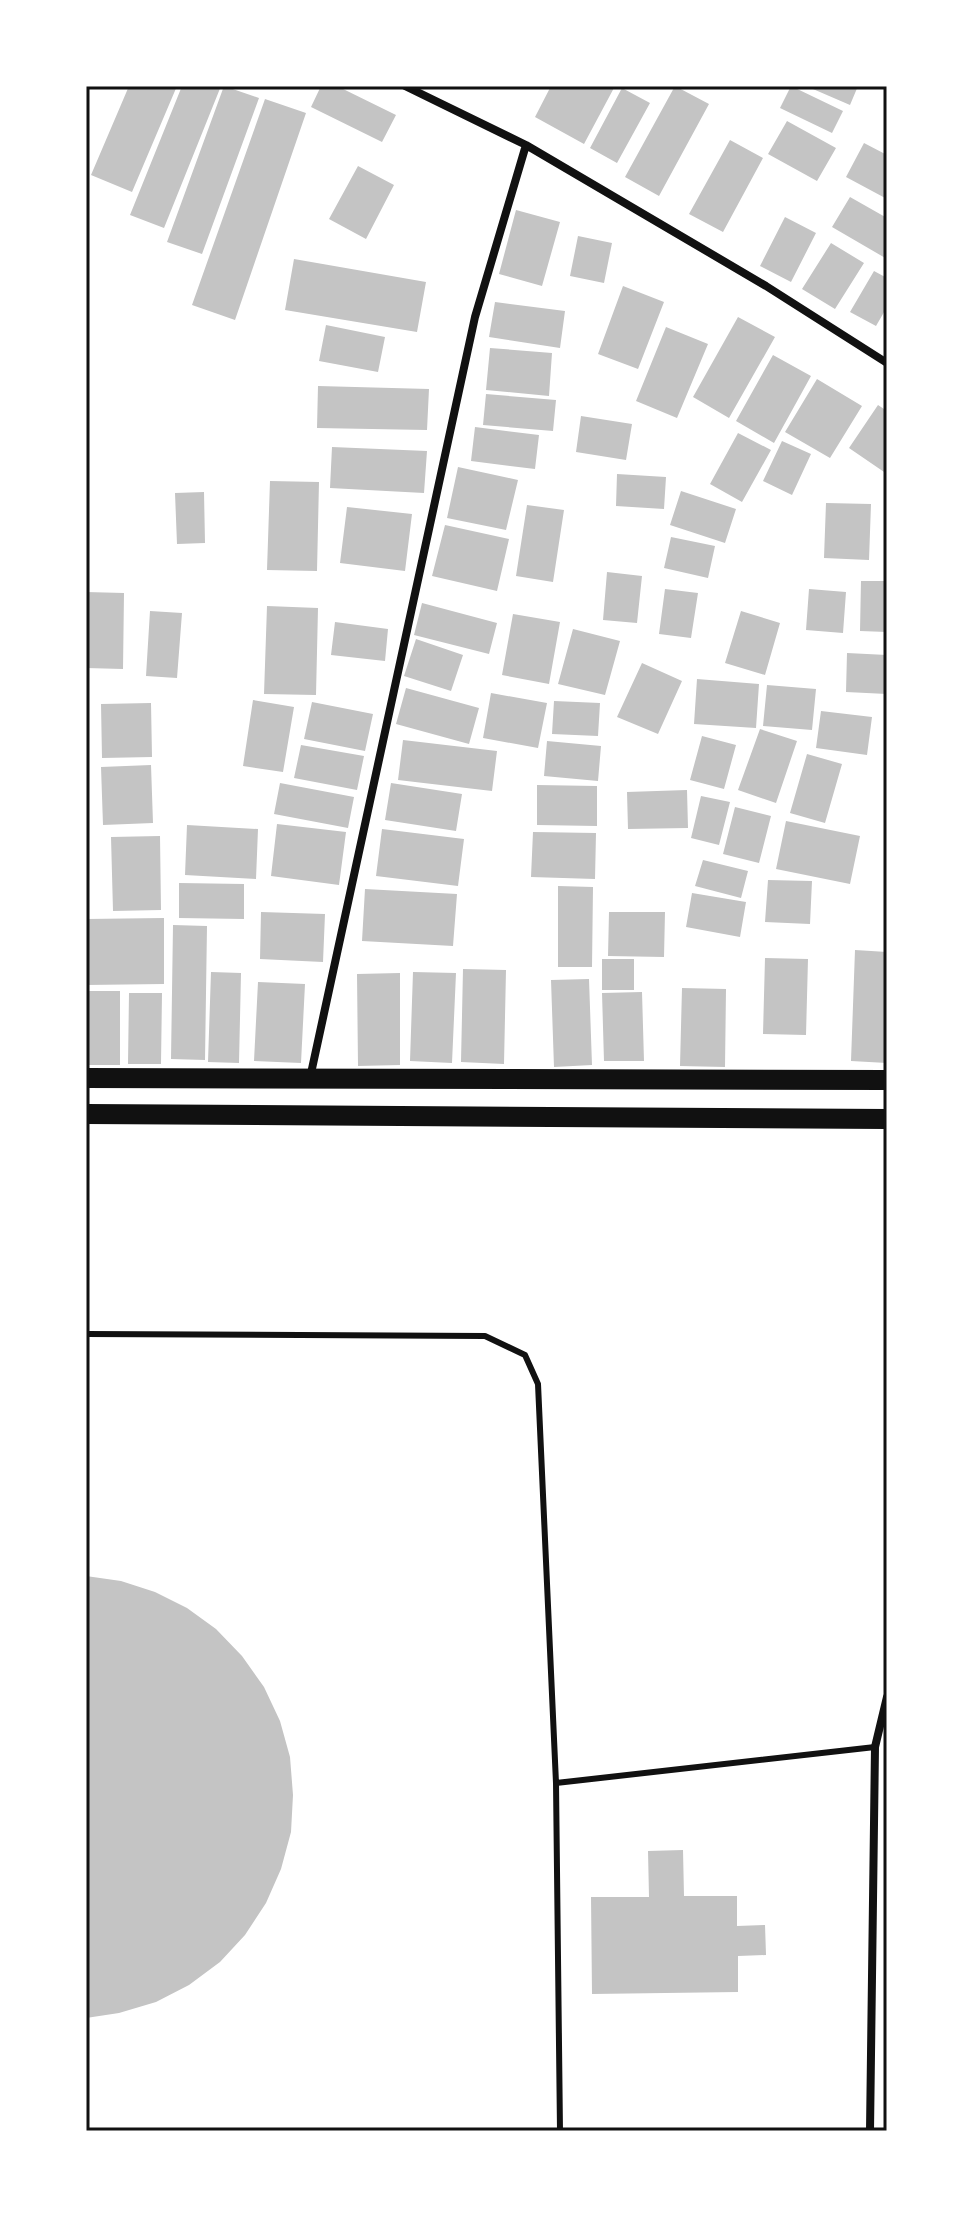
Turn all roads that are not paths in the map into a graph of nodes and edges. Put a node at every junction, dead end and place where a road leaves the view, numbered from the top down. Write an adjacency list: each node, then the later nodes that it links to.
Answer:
1 (405, 86): 2 (street)
2 (526, 145): 3 (street); 5 (street)
3 (887, 363)
4 (86, 1078): 5 (main road)
5 (310, 1078): 6 (main road)
6 (887, 1080)
7 (86, 1114): 8 (main road)
8 (887, 1119)
9 (86, 1334): 13 (lane)
10 (887, 1697): 11 (street)
11 (875, 1747): 12 (street); 13 (lane); 15 (street)
12 (887, 1748)
13 (556, 1783): 14 (lane)
14 (560, 2131)
15 (870, 2131)

